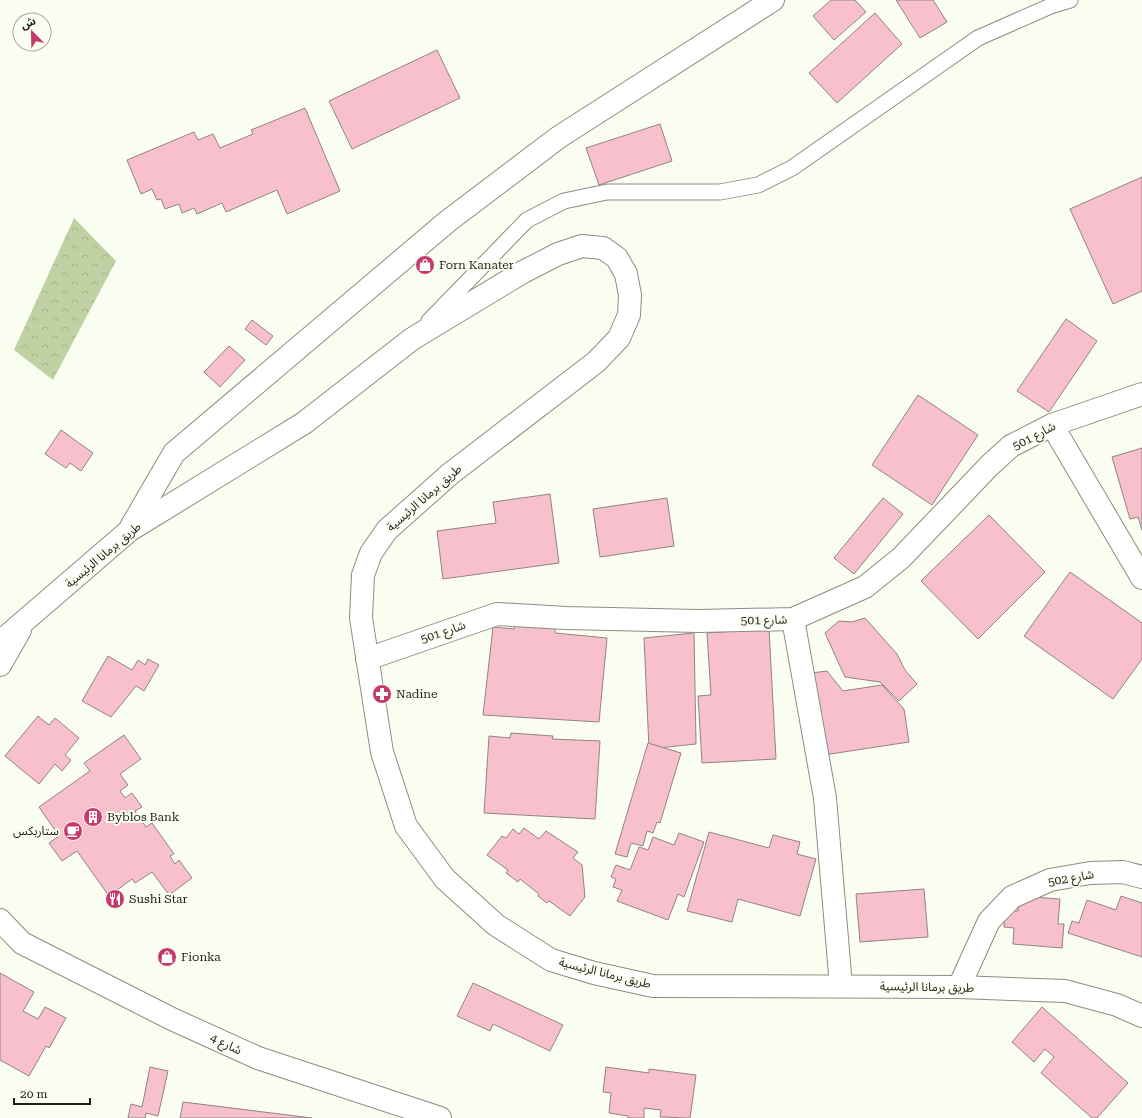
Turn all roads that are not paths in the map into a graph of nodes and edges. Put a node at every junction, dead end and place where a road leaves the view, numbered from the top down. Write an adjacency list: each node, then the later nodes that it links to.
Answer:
1 (773, 0): 6 (street)
2 (1070, 0): 3 (lane)
3 (412, 339): 6 (street, طريق برمانا الرئيسية); 11 (street, طريق برمانا الرئيسية)
4 (1142, 394): 5 (street, شارع 501)
5 (1052, 425): 7 (street); 8 (street, شارع 501)
6 (130, 530): 9 (street, طريق برمانا الرئيسية)
7 (1142, 578)
8 (793, 619): 11 (street, شارع 501); 17 (street)
9 (24, 622): 10 (street, طريق برمانا الرئيسية); 12 (street)
10 (0, 642)
11 (367, 658): 17 (street, طريق برمانا الرئيسية)
12 (0, 665)
13 (1142, 877): 18 (street, شارع 502)
14 (0, 920): 15 (street)
15 (22, 943): 16 (street); 20 (street, شارع 4)
16 (0, 945)
17 (841, 986): 18 (street, طريق برمانا الرئيسية)
18 (959, 987): 19 (street, طريق برمانا الرئيسية)
19 (1142, 1016)
20 (440, 1118)

